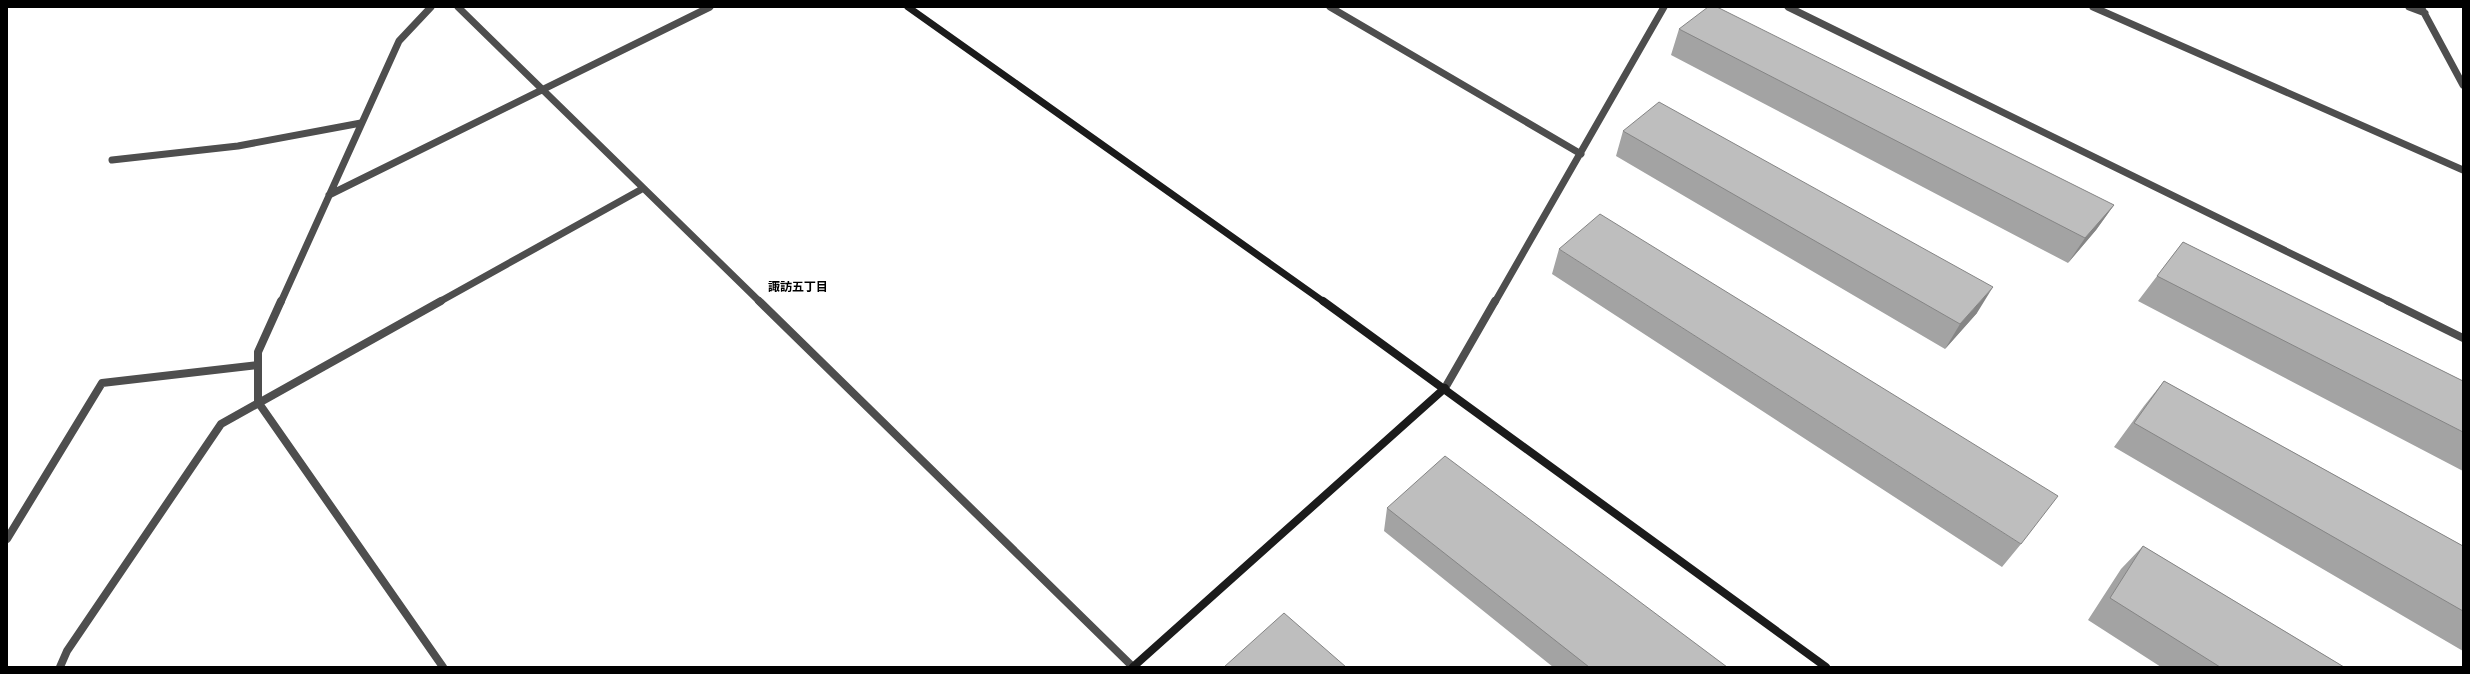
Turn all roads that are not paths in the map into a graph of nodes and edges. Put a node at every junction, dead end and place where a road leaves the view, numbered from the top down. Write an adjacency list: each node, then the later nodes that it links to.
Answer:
1 (431, 7): 13 (street)
2 (458, 7): 12 (street)
3 (710, 7): 12 (street)
4 (908, 7): 21 (street)
5 (1330, 7): 14 (street)
6 (1664, 7): 14 (street)
7 (1788, 7): 19 (street)
8 (2093, 7): 16 (street)
9 (2409, 7): 10 (street)
10 (2423, 10): 11 (street)
11 (2463, 85)
12 (541, 89): 17 (street); 18 (street)
13 (361, 123): 15 (street); 18 (street)
14 (1581, 154): 21 (street)
15 (112, 160)
16 (2463, 170)
17 (642, 188): 22 (street); 26 (street)
18 (329, 195): 20 (street)
19 (2463, 338)
20 (258, 365): 22 (street); 23 (street)
21 (1444, 388): 26 (street); 27 (street)
22 (258, 402): 24 (street); 25 (street)
23 (7, 539)
24 (60, 667)
25 (443, 667)
26 (1133, 667)
27 (1826, 667)

